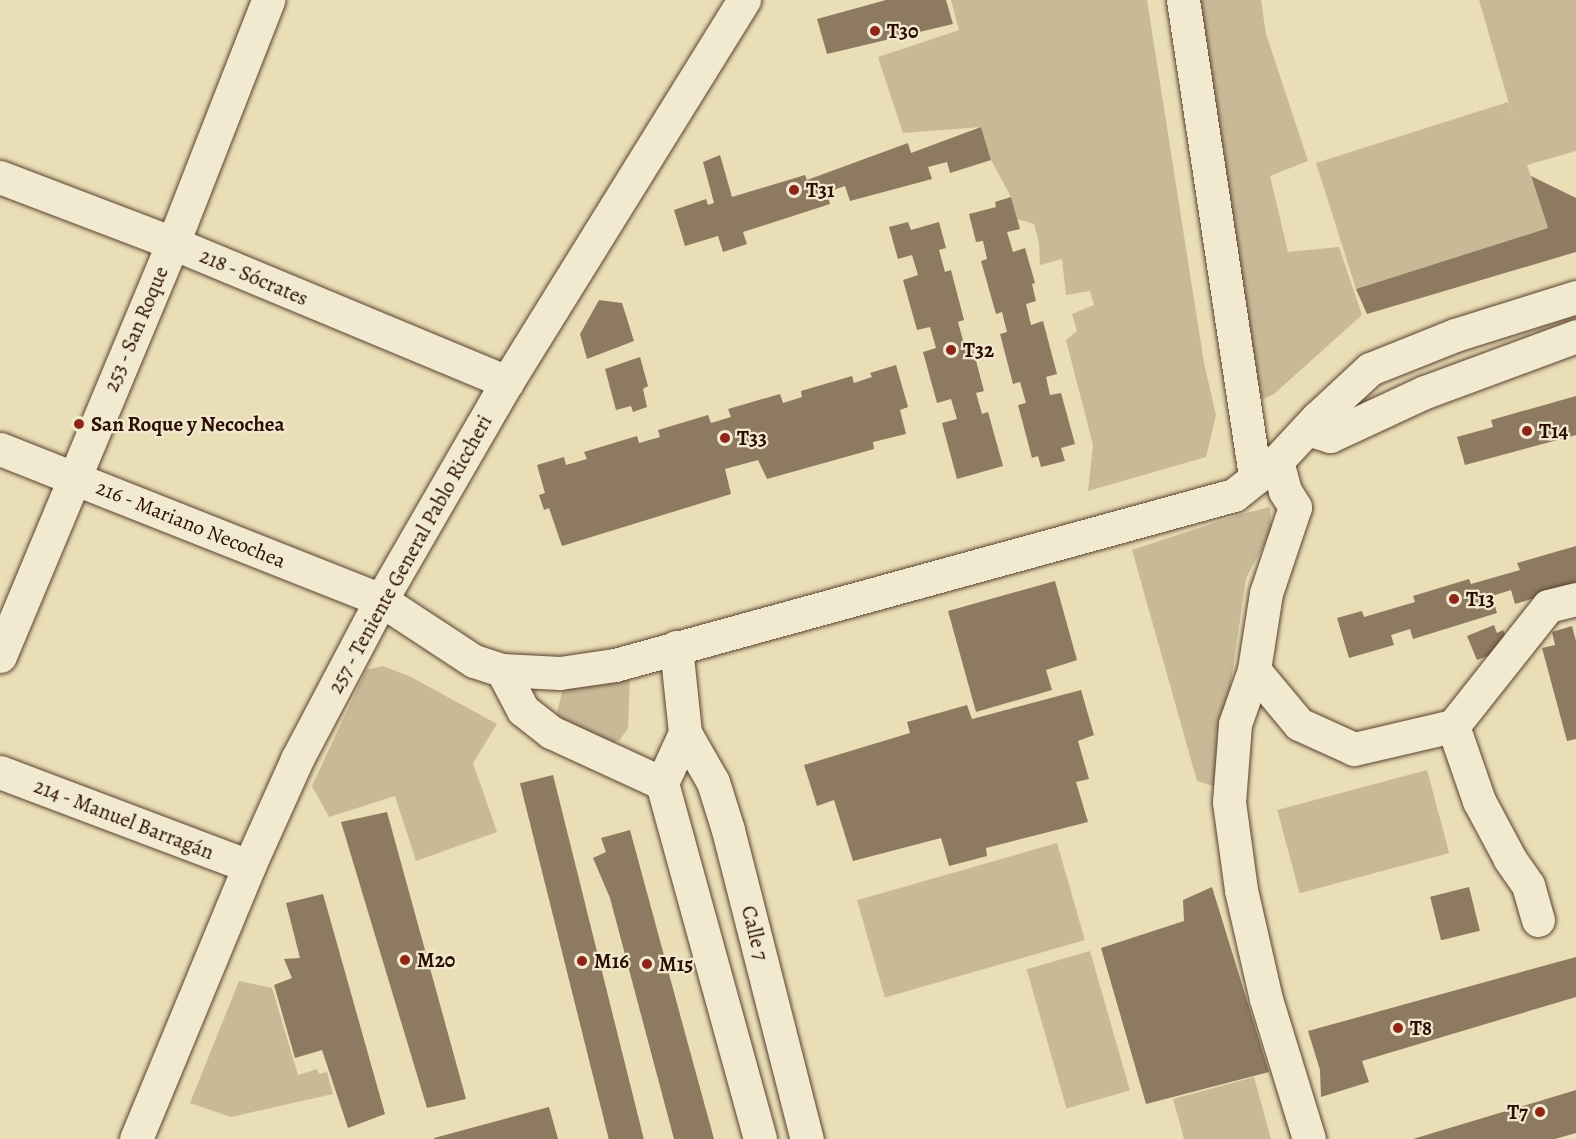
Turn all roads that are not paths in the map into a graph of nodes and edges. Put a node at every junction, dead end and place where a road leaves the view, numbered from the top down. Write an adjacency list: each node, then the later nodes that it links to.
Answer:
1 (268, 0): 5 (street, 253 - San Roque)
2 (744, 0): 8 (street, 257 - Teniente General Pablo Riccheri)
3 (1183, 0): 11 (street)
4 (0, 177): 5 (street, 218 - Sócrates)
5 (173, 243): 8 (street, 218 - Sócrates); 12 (street, 253 - San Roque)
6 (1576, 297): 9 (street, 216 - Mariano Necochea)
7 (1576, 336): 9 (street)
8 (507, 382): 14 (street, 257 - Teniente General Pablo Riccheri)
9 (1306, 429): 11 (street, 216 - Mariano Necochea)
10 (0, 449): 12 (street, 216 - Mariano Necochea)
11 (1266, 470): 15 (street, 216 - Mariano Necochea); 18 (street)
12 (74, 477): 14 (street, 216 - Mariano Necochea); 16 (street, 253 - San Roque)
13 (1576, 599): 19 (street)
14 (381, 600): 17 (street, 216 - Mariano Necochea); 23 (street, 257 - Teniente General Pablo Riccheri)
15 (676, 647): 17 (street, 216 - Mariano Necochea); 20 (street, Calle 7)
16 (0, 656)
17 (502, 670): 22 (street)
18 (1254, 670): 19 (street); 28 (street)
19 (1453, 726): 24 (street)
20 (685, 733): 22 (street); 27 (street, Calle 7)
21 (0, 772): 23 (street, 214 - Manuel Barragán)
22 (662, 783): 26 (street)
23 (249, 866): 25 (street, 257 - Teniente General Pablo Riccheri)
24 (1538, 920)
25 (136, 1139)
26 (760, 1139)
27 (807, 1139)
28 (1309, 1139)

